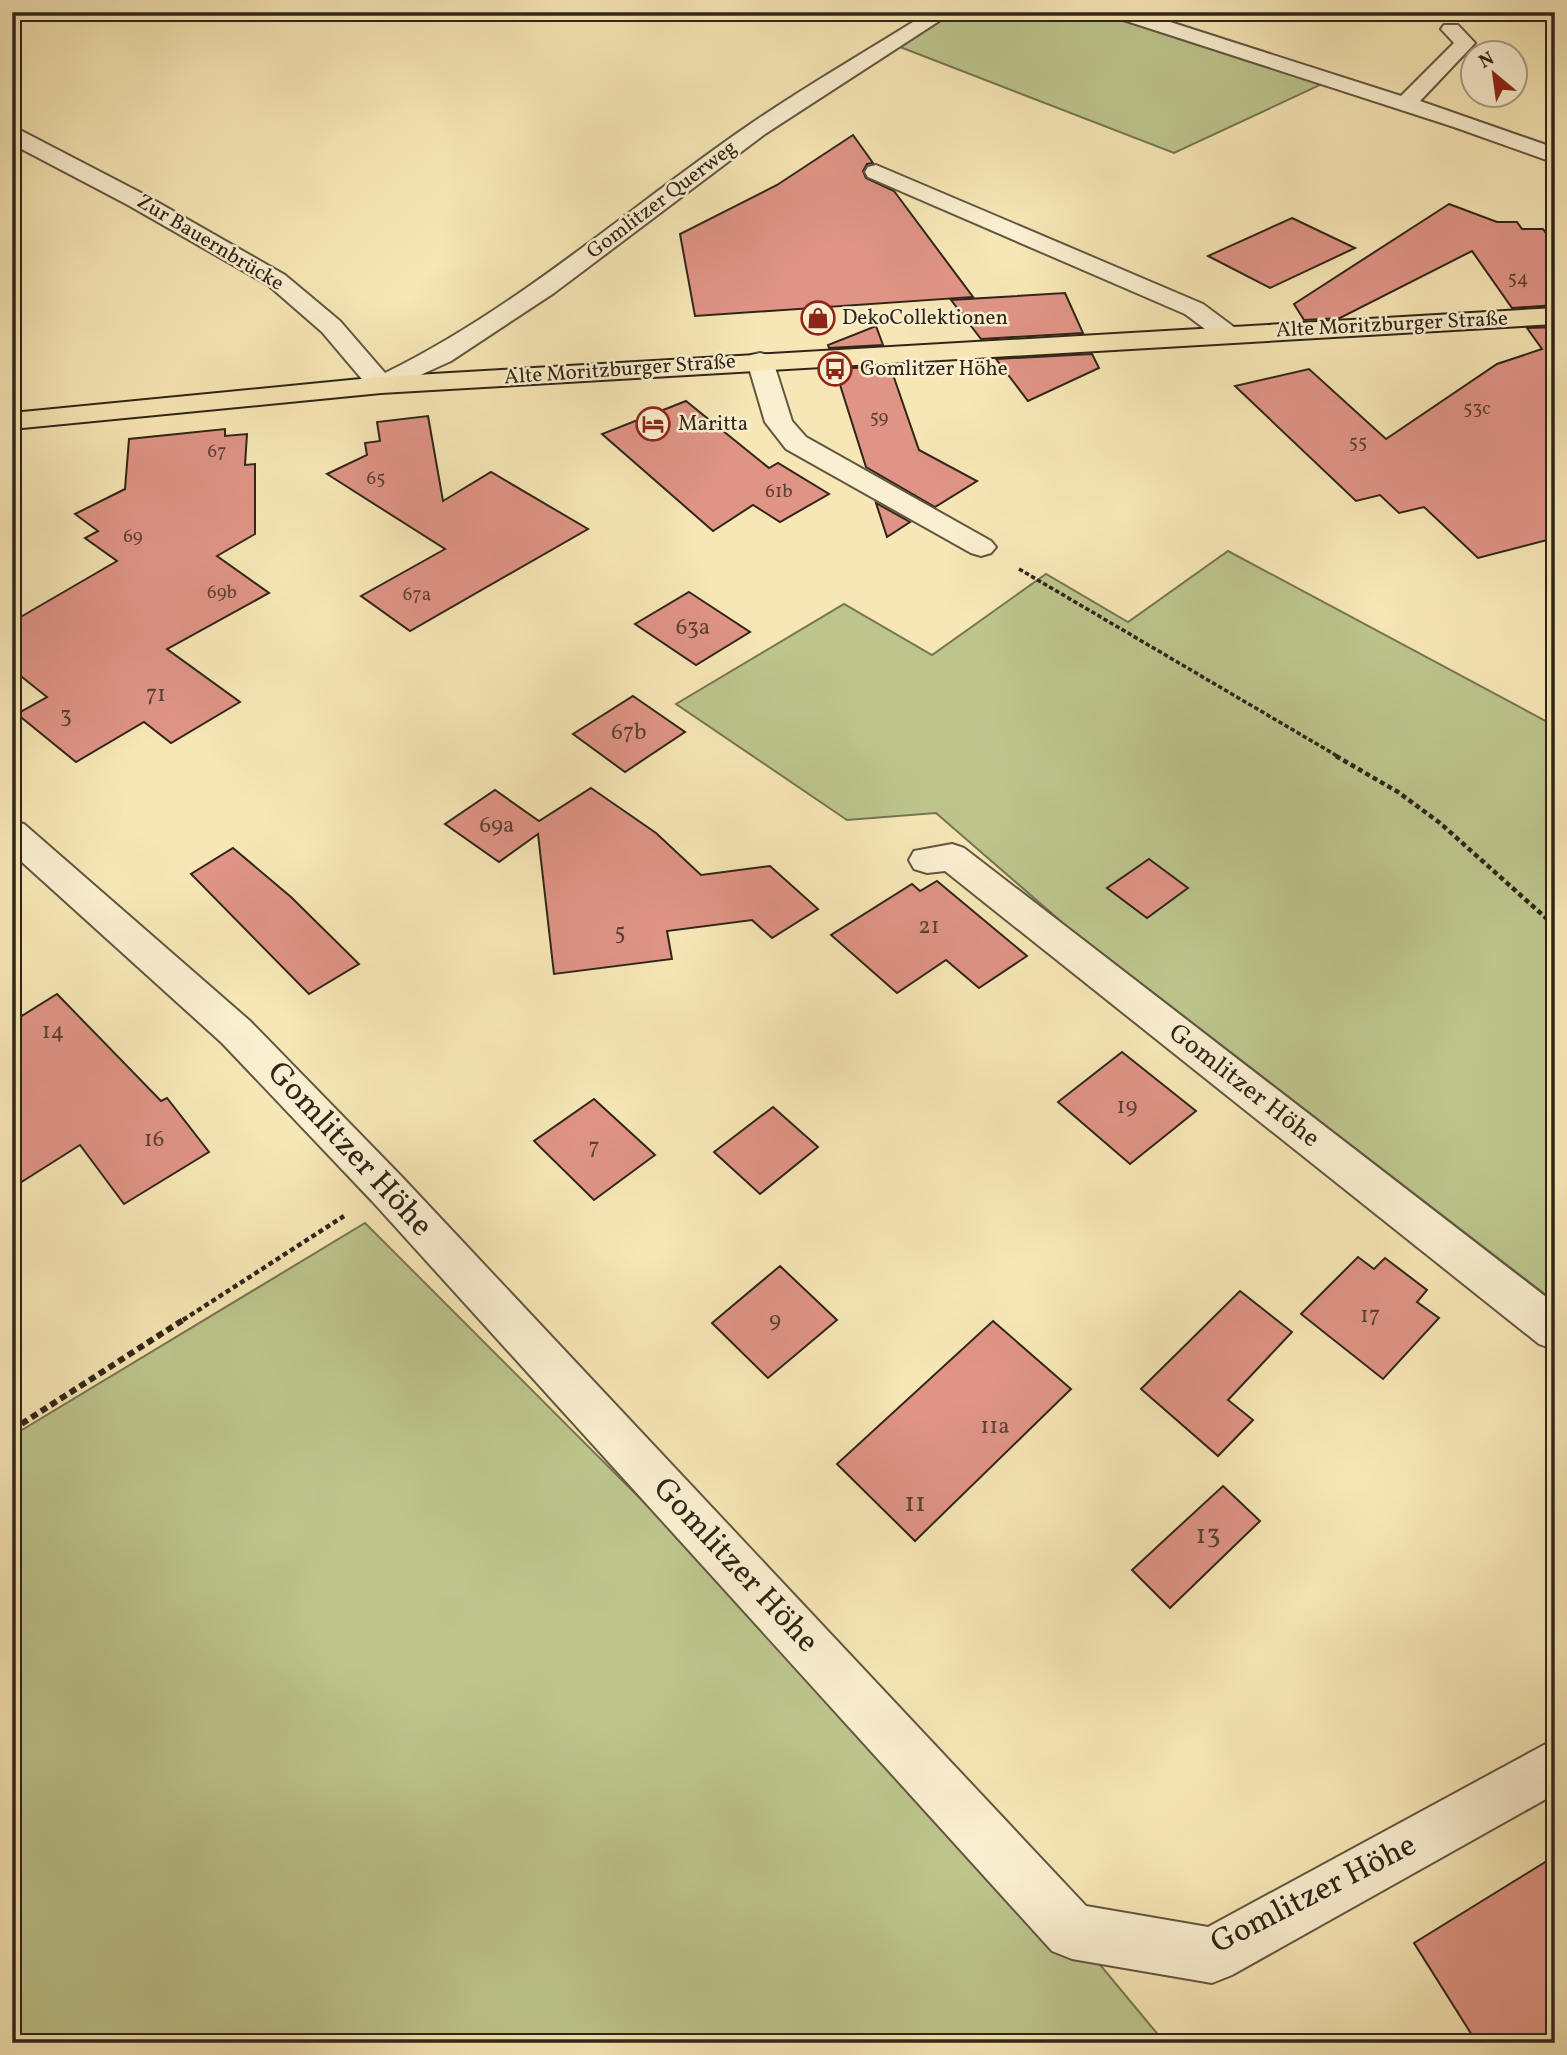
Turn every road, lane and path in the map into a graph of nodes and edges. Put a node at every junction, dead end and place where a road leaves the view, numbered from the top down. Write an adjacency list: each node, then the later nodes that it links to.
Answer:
1 (943, 12): 11 (street, Gomlitzer Querweg)
2 (1118, 12): 4 (street)
3 (1451, 29): 4 (street)
4 (1405, 104): 6 (street)
5 (12, 135): 11 (street, Zur Bauernbrücke)
6 (1555, 156)
7 (876, 172): 9 (street)
8 (1555, 316): 9 (main road, Alte Moritzburger Straße)
9 (1229, 333): 10 (main road, Alte Moritzburger Straße)
10 (760, 360): 11 (main road, Alte Moritzburger Straße); 13 (street)
11 (381, 385): 12 (main road, Alte Moritzburger Straße)
12 (12, 421)
13 (981, 547): 16 (path)
14 (12, 833): 17 (street, Gomlitzer Höhe)
15 (927, 860): 18 (street, Gomlitzer Höhe)
16 (1555, 926)
17 (387, 1189): 19 (path); 20 (street, Gomlitzer Höhe)
18 (1555, 1330)
19 (12, 1430)
20 (1555, 1765)

